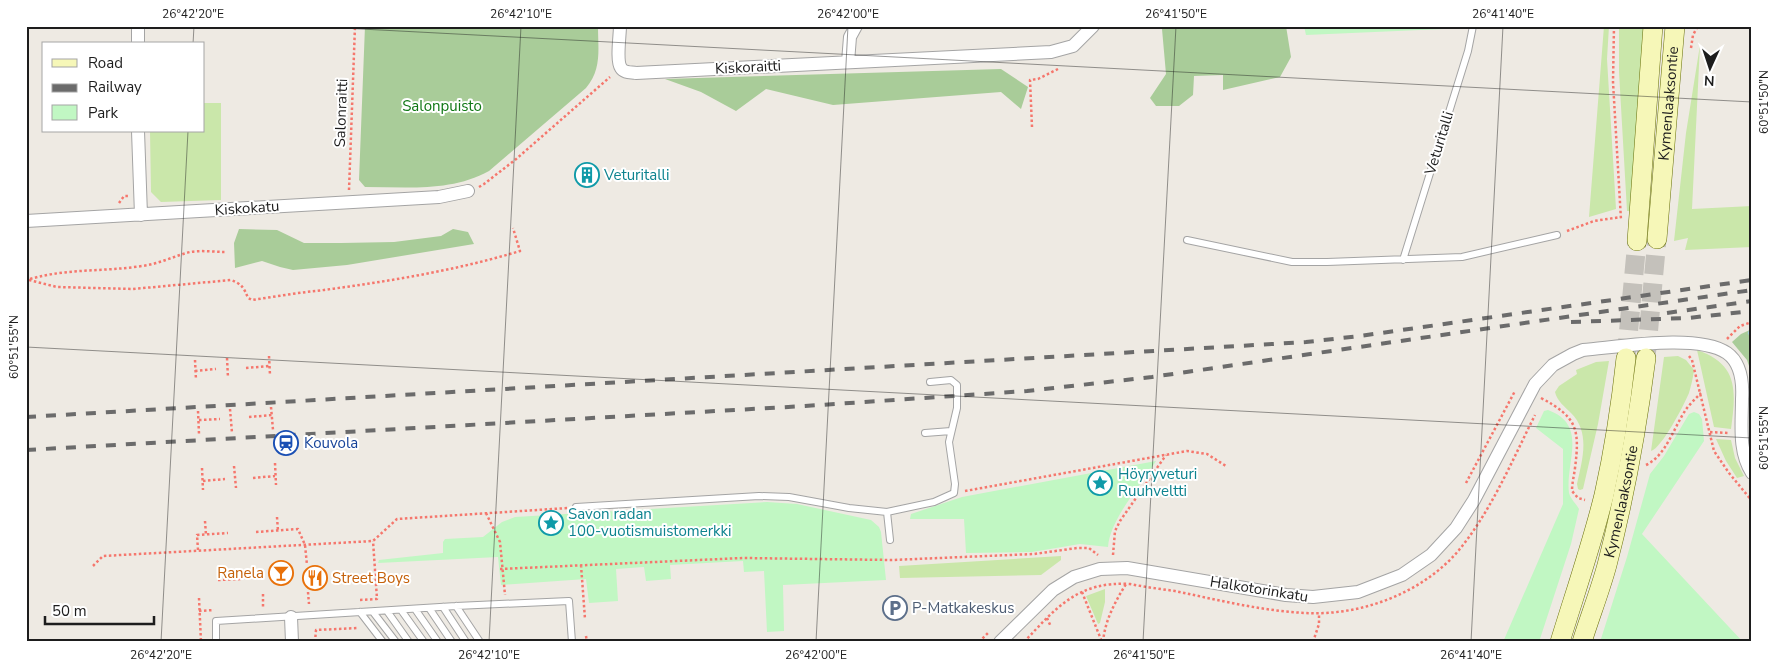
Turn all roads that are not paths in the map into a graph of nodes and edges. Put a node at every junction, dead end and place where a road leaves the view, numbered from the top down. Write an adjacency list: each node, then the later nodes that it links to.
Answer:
1 (138, 26): 8 (street)
2 (620, 26): 9 (street, Kiskoraitti)
3 (856, 26): 9 (street)
4 (1093, 26): 9 (street, Kiskoraitti)
5 (1473, 26): 18 (lane, Veturitalli)
6 (1652, 26): 17 (main road, Kymenlaaksontie)
7 (1677, 30): 15 (main road, Kymenlaaksontie)
8 (138, 42)
9 (848, 62)
10 (138, 132): 12 (street)
11 (468, 191): 12 (street, Kiskokatu)
12 (141, 215): 13 (street, Kiskokatu)
13 (26, 221)
14 (1557, 236): 18 (lane)
15 (1657, 239)
16 (1187, 240): 18 (lane)
17 (1638, 241)
18 (1403, 260)
19 (1626, 358): 49 (main road, Kymenlaaksontie)
20 (1646, 358): 50 (main road, Kymenlaaksontie)
21 (930, 382): 22 (lane)
22 (952, 431): 23 (lane); 26 (lane)
23 (925, 433)
24 (1752, 473): 48 (street, Halkotorinkatu)
25 (576, 507): 26 (lane)
26 (888, 512): 27 (lane)
27 (890, 540)
28 (456, 606): 29 (lane); 46 (lane); 47 (lane)
29 (443, 607): 30 (lane); 45 (lane)
30 (429, 608): 31 (lane); 44 (lane)
31 (415, 609): 32 (lane); 43 (lane)
32 (401, 610): 33 (lane); 42 (lane)
33 (387, 611): 35 (lane); 41 (lane)
34 (360, 612): 35 (lane); 36 (lane); 39 (lane)
35 (373, 612): 40 (lane)
36 (290, 617): 37 (lane); 38 (street)
37 (216, 642)
38 (292, 642)
39 (383, 642)
40 (396, 642)
41 (409, 642)
42 (424, 642)
43 (438, 642)
44 (452, 642)
45 (466, 642)
46 (480, 642)
47 (572, 642)
48 (1000, 642)
49 (1560, 642)
50 (1582, 642)

